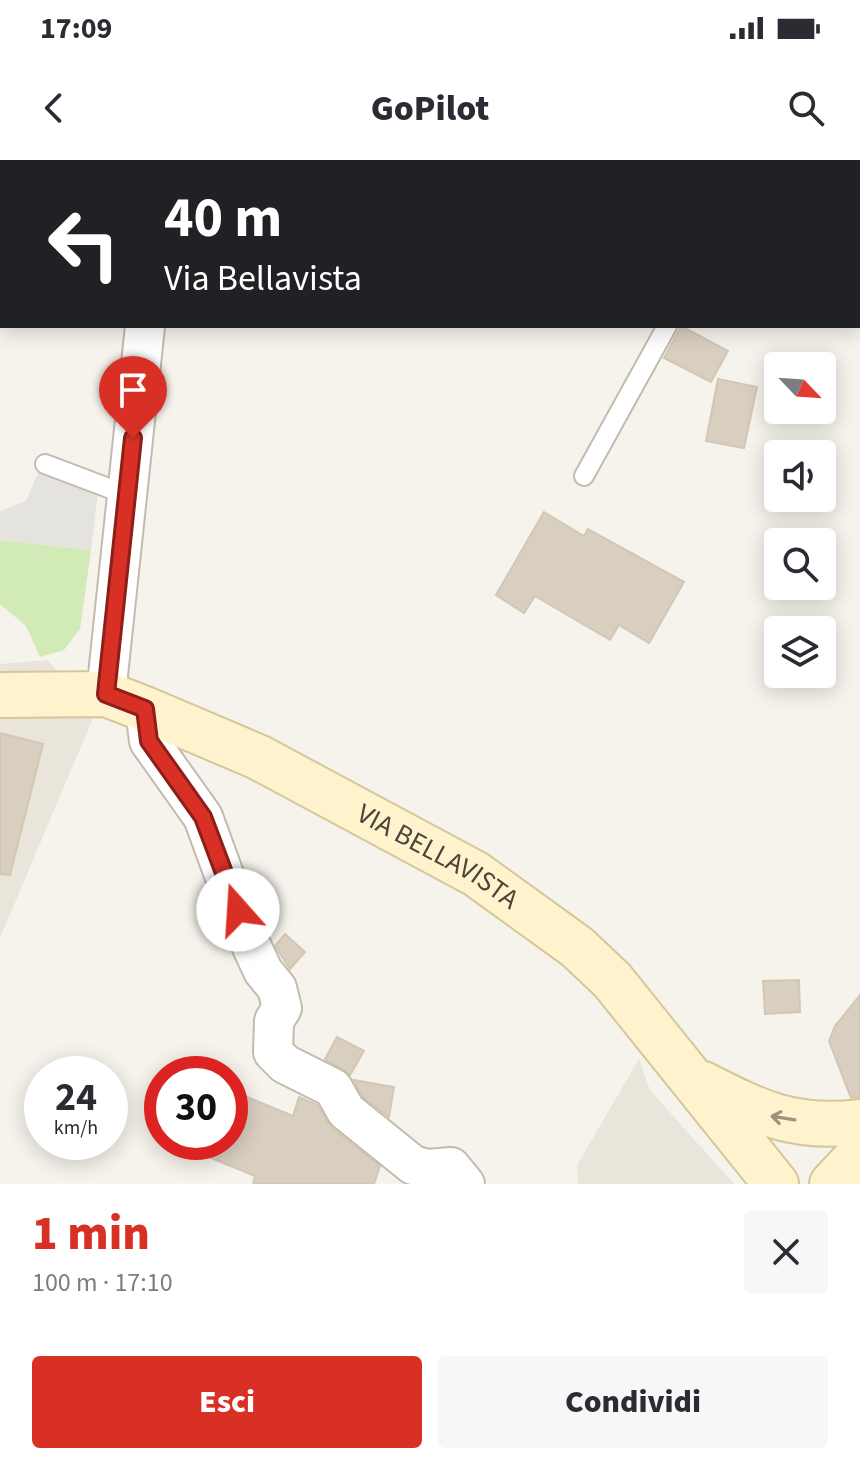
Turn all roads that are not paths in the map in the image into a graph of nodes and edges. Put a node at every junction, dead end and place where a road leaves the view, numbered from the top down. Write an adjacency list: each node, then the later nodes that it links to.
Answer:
1 (145, 328): 5 (street)
2 (666, 328): 4 (lane)
3 (45, 464): 5 (lane)
4 (584, 476)
5 (127, 495): 7 (street)
6 (0, 695): 7 (street, VIA BELLAVISTA)
7 (126, 702): 8 (street, VIA BELLAVISTA); 11 (street)
8 (689, 1077): 9 (street, one-way to 8); 12 (street, VIA BELLAVISTA)
9 (860, 1122)
10 (860, 1154): 13 (street)
11 (465, 1184)
12 (776, 1184)
13 (832, 1184)

